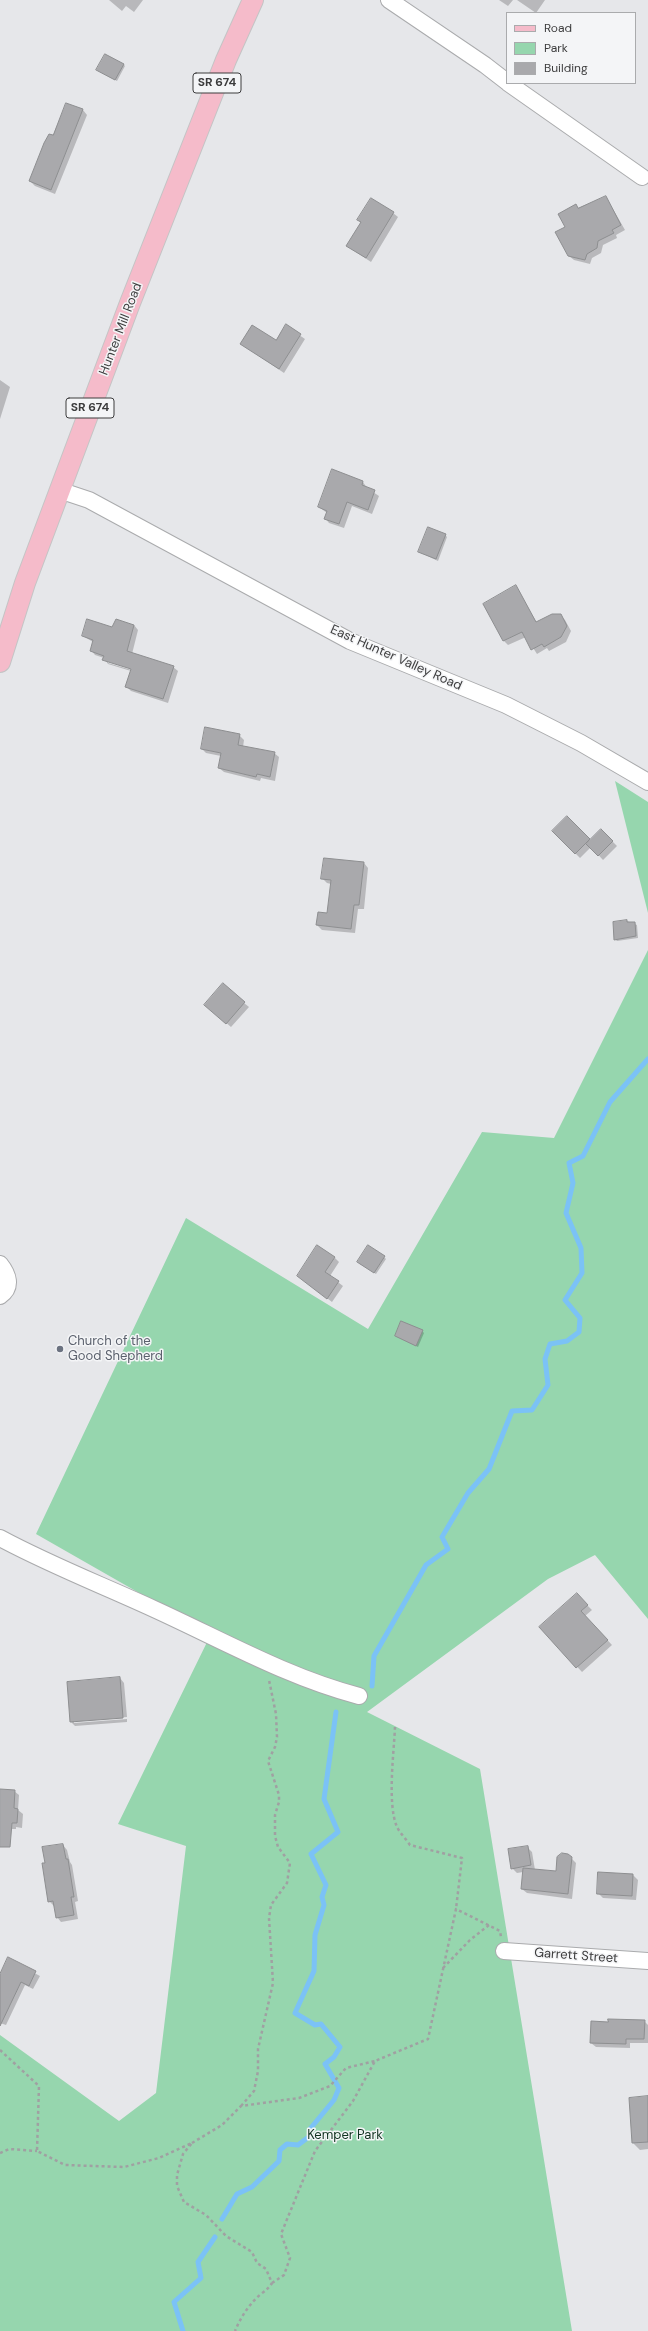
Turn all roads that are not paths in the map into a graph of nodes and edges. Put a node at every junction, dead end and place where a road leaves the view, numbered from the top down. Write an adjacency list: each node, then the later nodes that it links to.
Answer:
1 (253, 0): 6 (main road, Hunter Mill Road / SR 674)
2 (389, 0): 3 (street)
3 (506, 81)
4 (509, 84): 5 (street)
5 (642, 177)
6 (59, 490): 7 (main road, Hunter Mill Road / SR 674); 8 (street, East Hunter Valley Road)
7 (0, 662)
8 (648, 782)
9 (0, 1264): 10 (street)
10 (0, 1296)
11 (0, 1538): 12 (street)
12 (360, 1696)
13 (504, 1951): 14 (street, Garrett Street)
14 (648, 1962)

